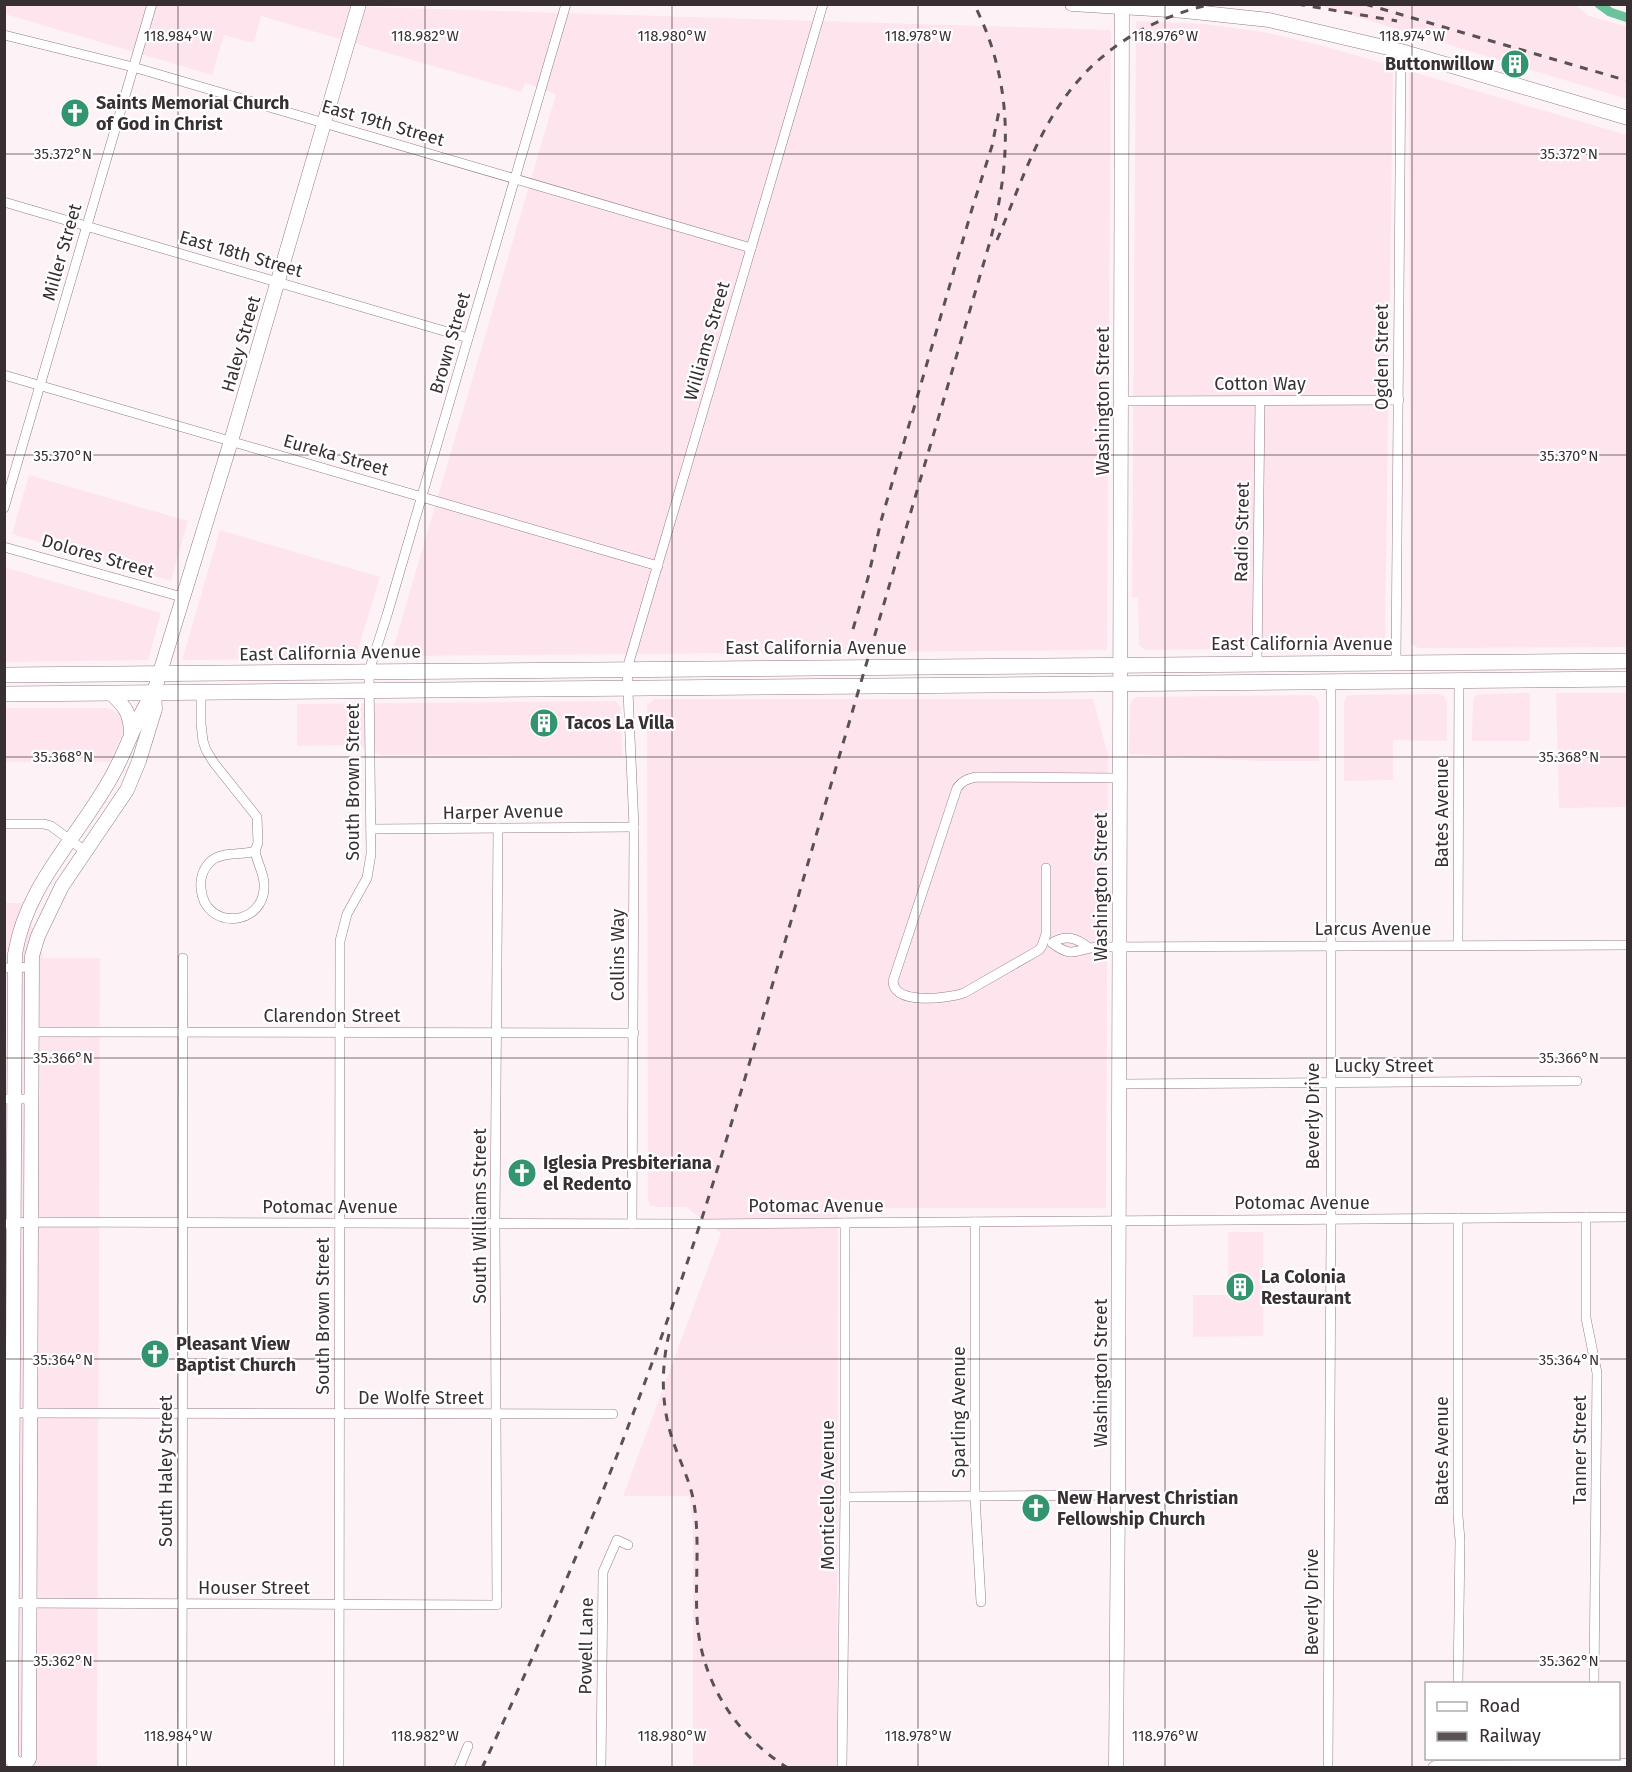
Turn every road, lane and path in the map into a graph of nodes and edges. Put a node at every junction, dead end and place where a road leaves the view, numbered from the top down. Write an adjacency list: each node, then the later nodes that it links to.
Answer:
1 (152, 4): 9 (street, Miller Street)
2 (359, 4): 11 (street, Haley Street)
3 (566, 4): 12 (street, Brown Street)
4 (823, 4): 15 (street, Williams Street)
5 (1072, 4): 6 (street)
6 (1122, 7): 8 (street); 22 (street, Washington Street)
7 (4, 35): 9 (street, East 19th Street)
8 (1401, 51): 10 (street); 21 (street, Ogden Street)
9 (133, 67): 11 (street, East 19th Street); 14 (street, Miller Street)
10 (1628, 118)
11 (324, 123): 12 (street, East 19th Street); 16 (street, Haley Street)
12 (515, 179): 15 (street, East 19th Street); 17 (street, Brown Street)
13 (4, 202): 14 (street, East 18th Street)
14 (87, 226): 16 (street, East 18th Street); 19 (street, Miller Street)
15 (751, 248): 27 (street, Williams Street)
16 (278, 282): 17 (street, East 18th Street); 23 (street, Haley Street)
17 (468, 338): 24 (street, Brown Street)
18 (4, 375): 19 (street, Eureka Street)
19 (40, 385): 23 (street, Eureka Street); 25 (street, Miller Street)
20 (1260, 400): 21 (street, Cotton Way); 22 (street, Cotton Way); 33 (street, Radio Street)
21 (1398, 400): 32 (street, Ogden Street)
22 (1121, 401): 34 (street, Washington Street)
23 (231, 441): 24 (street, Eureka Street); 28 (street, Haley Street)
24 (422, 497): 27 (street, Eureka Street); 36 (street, Brown Street)
25 (4, 508)
26 (4, 547): 28 (street, Dolores Street)
27 (658, 566): 35 (street, Williams Street)
28 (182, 597): 37 (street, Haley Street)
29 (1611, 661): 30 (main road, East California Avenue); 31 (main road, East California Avenue); 40 (main road)
30 (1628, 661)
31 (1538, 662): 32 (main road, East California Avenue); 42 (main road)
32 (1396, 663): 33 (main road, East California Avenue)
33 (1257, 664): 34 (main road, East California Avenue)
34 (1119, 665): 35 (main road, East California Avenue); 43 (street, Washington Street)
35 (627, 669): 36 (main road, East California Avenue); 44 (street, Williams Street)
36 (369, 671): 37 (main road, East California Avenue); 45 (street, Brown Street)
37 (160, 673): 38 (main road, East California Avenue); 46 (street, Haley Street)
38 (4, 675)
39 (1628, 679): 40 (main road, East California Avenue)
40 (1533, 680): 42 (main road, East California Avenue)
41 (1331, 681): 42 (main road, East California Avenue); 43 (main road, East California Avenue); 63 (street, Beverly Drive)
42 (1459, 681): 61 (street, Bates Avenue)
43 (1120, 683): 44 (main road, East California Avenue); 51 (street, Washington Street)
44 (629, 687): 45 (main road, East California Avenue); 53 (street, Collins Way)
45 (370, 690): 47 (main road, East California Avenue); 55 (street, South Brown Street)
46 (154, 692): 47 (main road, East California Avenue); 48 (main road, East California Avenue); 50 (street); 57 (street)
47 (201, 692): 58 (street)
48 (111, 693): 49 (main road, East California Avenue); 50 (street)
49 (4, 694)
50 (131, 733): 56 (street)
51 (1119, 778): 60 (street); 64 (street, Washington Street)
52 (4, 824): 56 (street)
53 (634, 827): 54 (street, Harper Avenue); 73 (street, Collins Way)
54 (498, 828): 55 (street, Harper Avenue); 72 (street, South Williams Street)
55 (371, 830): 71 (street, South Brown Street)
56 (71, 840): 57 (street); 68 (street)
57 (85, 851): 67 (street)
58 (255, 851): 58 (street)
59 (1046, 868): 60 (street)
60 (1048, 942): 65 (street, Larcus Avenue); 65 (street)
61 (1458, 945): 62 (street, Larcus Avenue); 63 (street, Larcus Avenue)
62 (1628, 945)
63 (1330, 946): 64 (street, Larcus Avenue); 75 (street, Beverly Drive)
64 (1119, 947): 65 (street, Larcus Avenue); 76 (street, Washington Street)
65 (1089, 948)
66 (183, 958): 70 (street, South Haley Street)
67 (30, 967): 68 (street); 69 (street)
68 (10, 968): 77 (street)
69 (31, 1032): 70 (street, Clarendon Street); 78 (street)
70 (183, 1033): 71 (street, Clarendon Street); 86 (street, South Haley Street)
71 (340, 1033): 72 (street, Clarendon Street); 89 (street, South Brown Street)
72 (497, 1033): 73 (street, Clarendon Street); 90 (street, South Williams Street)
73 (634, 1034): 91 (street, Collins Way)
74 (1577, 1081): 75 (street, Lucky Street)
75 (1330, 1083): 76 (street, Lucky Street); 82 (street, Beverly Drive)
76 (1119, 1084): 83 (street, Washington Street)
77 (9, 1099): 78 (street); 88 (street)
78 (30, 1099): 84 (street)
79 (1586, 1217): 80 (street, Potomac Avenue); 81 (street, Potomac Avenue); 110 (street, Tanner Street)
80 (1628, 1217)
81 (1458, 1218): 82 (street, Potomac Avenue); 109 (street, Bates Avenue)
82 (1330, 1219): 83 (street, Potomac Avenue); 121 (street, Beverly Drive)
83 (1119, 1221): 85 (street, Potomac Avenue); 98 (street, Washington Street)
84 (30, 1222): 86 (street, Potomac Avenue); 88 (street, Potomac Avenue); 93 (street)
85 (975, 1222): 87 (street, Potomac Avenue); 99 (street, Sparling Avenue)
86 (182, 1223): 89 (street, Potomac Avenue); 94 (street, South Haley Street)
87 (846, 1223): 91 (street, Potomac Avenue); 100 (street, Monticello Avenue)
88 (9, 1224): 92 (street)
89 (340, 1224): 90 (street, Potomac Avenue); 95 (street, South Brown Street)
90 (495, 1224): 91 (street, Potomac Avenue); 96 (street, South Williams Street)
91 (632, 1224)
92 (12, 1413): 93 (street, De Wolfe Street); 103 (street)
93 (30, 1413): 94 (street, De Wolfe Street); 104 (street)
94 (182, 1414): 95 (street, De Wolfe Street); 105 (street, South Haley Street)
95 (339, 1414): 96 (street, De Wolfe Street); 106 (street, South Brown Street)
96 (497, 1414): 97 (street, De Wolfe Street); 107 (street, South Williams Street)
97 (613, 1414)
98 (1118, 1495): 99 (street); 120 (street, Washington Street)
99 (975, 1496): 100 (street); 102 (street, Sparling Avenue)
100 (845, 1497): 119 (street, Monticello Avenue)
101 (628, 1545): 118 (street, Powell Lane)
102 (981, 1602)
103 (12, 1604): 104 (street, Houser Street); 108 (street)
104 (29, 1604): 105 (street, Houser Street); 114 (street)
105 (182, 1604): 106 (street, Houser Street); 115 (street, South Haley Street)
106 (339, 1604): 107 (street, Houser Street); 116 (street, South Brown Street)
107 (497, 1605)
108 (8, 1638): 114 (street)
109 (1458, 1682)
110 (1594, 1682)
111 (468, 1746): 117 (street)
112 (1594, 1762): 113 (street); 123 (street)
113 (1628, 1766)
114 (21, 1767)
115 (182, 1767)
116 (339, 1767)
117 (459, 1767)
118 (601, 1767)
119 (842, 1767)
120 (1116, 1767)
121 (1328, 1767)
122 (1435, 1767): 123 (street)
123 (1458, 1767)

